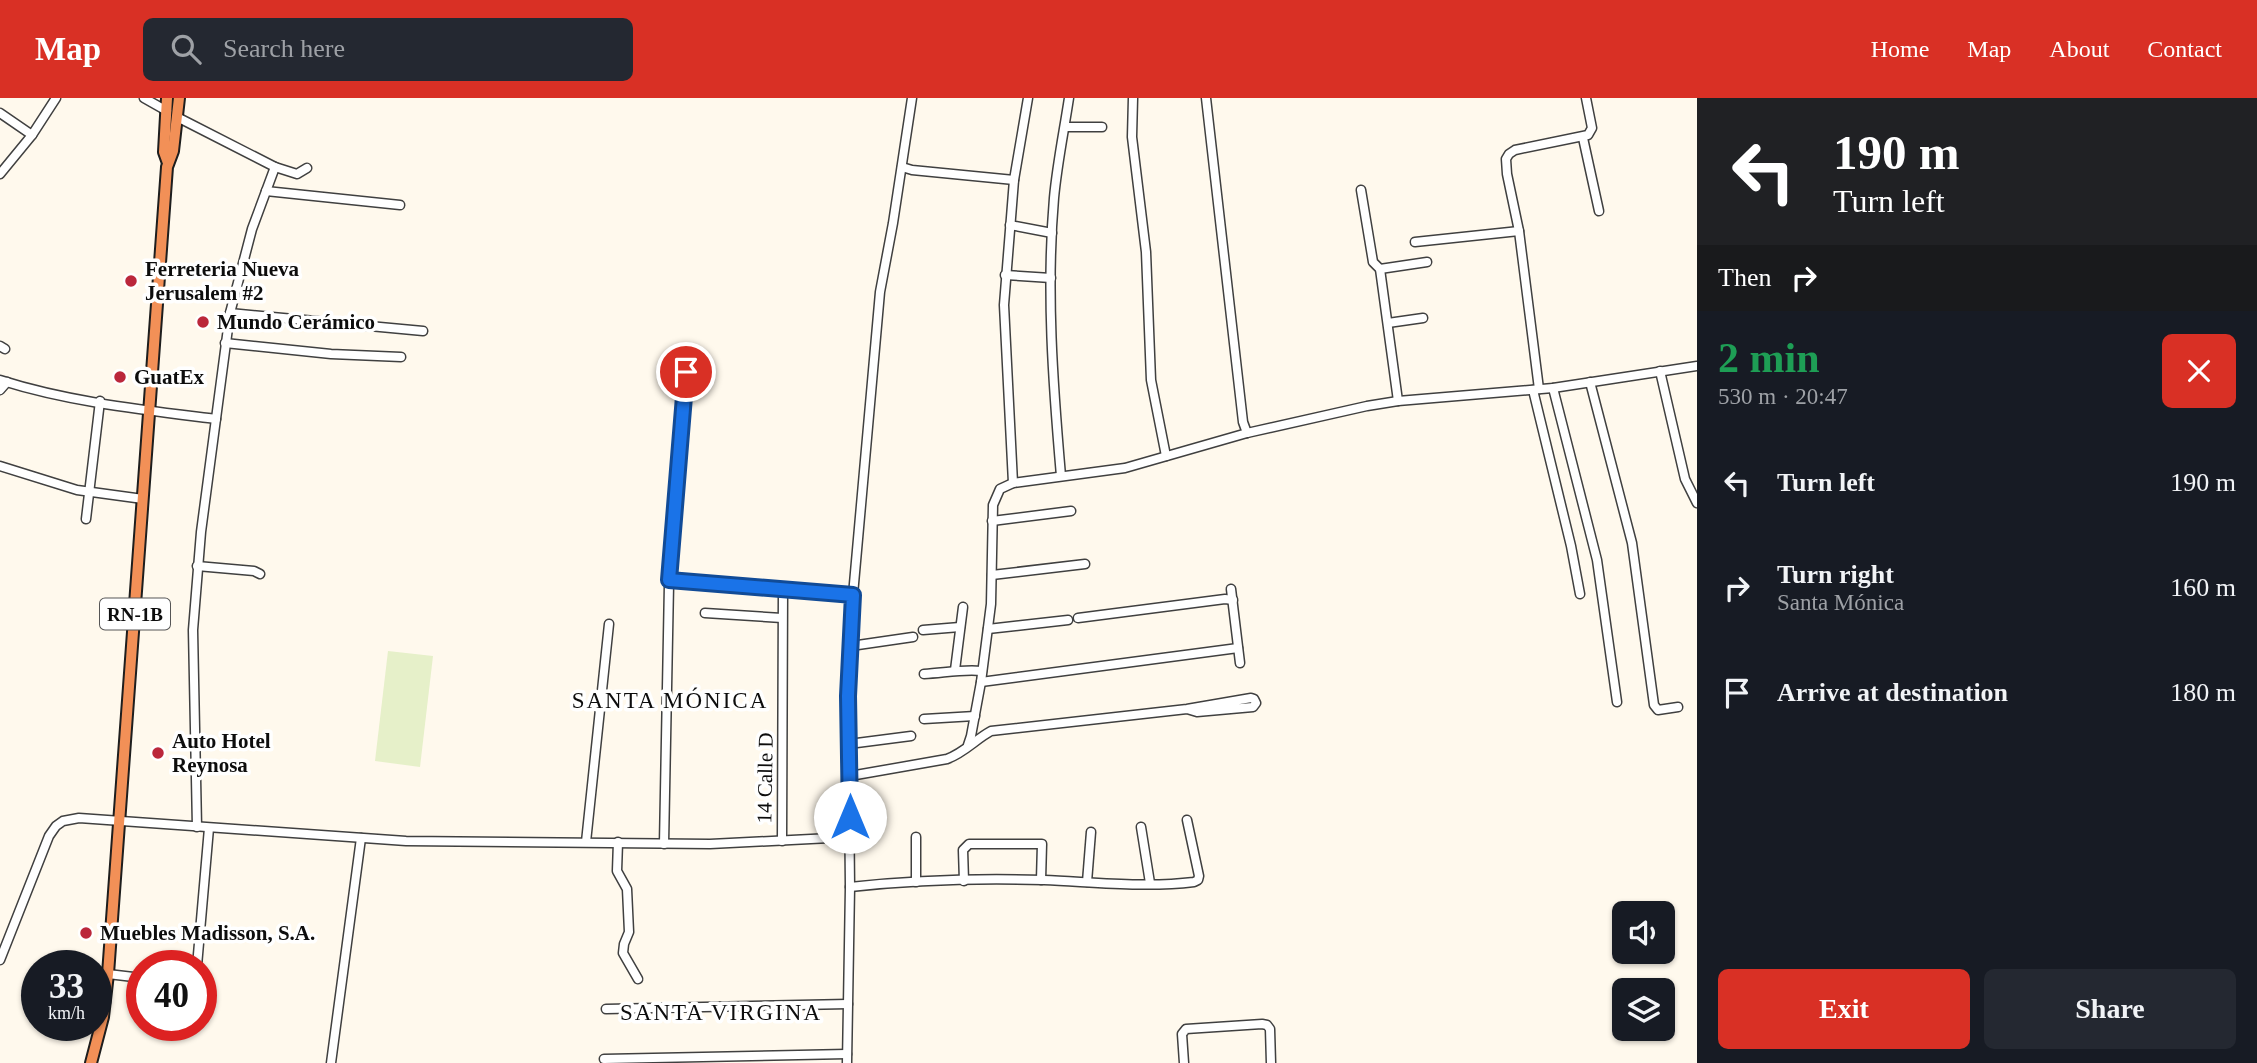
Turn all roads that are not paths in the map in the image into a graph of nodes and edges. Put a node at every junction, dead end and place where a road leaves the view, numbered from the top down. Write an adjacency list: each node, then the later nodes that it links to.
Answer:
1 (56, 98): 15 (street)
2 (144, 98): 12 (street)
3 (167, 98): 12 (highway, RN-1B)
4 (179, 98): 12 (highway, RN-1B)
5 (912, 98): 18 (street)
6 (1028, 98): 21 (street)
7 (1069, 98): 13 (street)
8 (1133, 98): 53 (street)
9 (1206, 98): 52 (street)
10 (1586, 98): 16 (street)
11 (0, 113): 15 (street)
12 (172, 114): 17 (street); 50 (highway, RN-1B)
13 (1065, 127): 14 (street); 28 (street)
14 (1102, 127)
15 (32, 135): 20 (street)
16 (1584, 138): 25 (street); 27 (street)
17 (275, 167): 19 (street); 23 (street)
18 (902, 167): 21 (street); 71 (street)
19 (307, 168)
20 (0, 174)
21 (1014, 180): 26 (street)
22 (1360, 190): 31 (street)
23 (266, 191): 24 (street); 34 (street)
24 (400, 205)
25 (1599, 211)
26 (1010, 226): 28 (street); 32 (street)
27 (1519, 231): 29 (street); 47 (street)
28 (1052, 233): 33 (street)
29 (1415, 243)
30 (1427, 262): 31 (street)
31 (1380, 269): 36 (street)
32 (1005, 275): 33 (street); 56 (street)
33 (1051, 278): 55 (street)
34 (230, 313): 37 (street); 38 (street)
35 (1423, 318): 36 (street)
36 (1388, 323): 49 (street)
37 (423, 331)
38 (225, 343): 39 (street); 51 (street)
39 (401, 357)
40 (1697, 366): 42 (street)
41 (686, 372): 67 (street)
42 (1660, 372): 44 (street); 59 (street)
43 (4, 381): 46 (street); 48 (street)
44 (1590, 382): 45 (street); 89 (street)
45 (1553, 388): 47 (street); 88 (street)
46 (0, 390)
47 (1536, 390): 49 (street); 70 (street)
48 (100, 401): 50 (street); 57 (street)
49 (1398, 401): 52 (street)
50 (150, 410): 51 (street); 58 (highway, RN-1B)
51 (216, 419): 64 (street)
52 (1247, 433): 53 (street)
53 (1166, 456): 55 (street)
54 (0, 466): 57 (street)
55 (1061, 476): 56 (street)
56 (1013, 483): 62 (street)
57 (89, 492): 58 (street); 61 (street)
58 (143, 499): 97 (highway, RN-1B)
59 (1697, 503)
60 (1071, 511): 62 (street)
61 (86, 519)
62 (992, 521): 66 (street)
63 (1085, 564): 66 (street)
64 (198, 566): 65 (street); 99 (street)
65 (260, 574)
66 (992, 575): 78 (street)
67 (669, 580): 68 (street); 109 (street)
68 (783, 589): 71 (street); 75 (street, 14 Calle D)
69 (1231, 589): 72 (street)
70 (1580, 594)
71 (853, 595): 81 (street)
72 (1233, 600): 78 (street); 82 (street)
73 (963, 607): 77 (street)
74 (705, 613): 75 (street)
75 (782, 618): 106 (street, 14 Calle D)
76 (609, 624): 107 (street)
77 (960, 627): 79 (street); 84 (street)
78 (988, 629): 85 (street)
79 (923, 630)
80 (913, 637): 81 (street)
81 (851, 646): 94 (street)
82 (1238, 648): 83 (street); 87 (street)
83 (1240, 663)
84 (955, 670): 85 (street); 86 (street)
85 (982, 671): 87 (street)
86 (924, 674)
87 (981, 682): 91 (street)
88 (1617, 702)
89 (1678, 708)
90 (1187, 709): 90 (street); 95 (street)
91 (975, 716): 92 (street); 95 (street)
92 (923, 719)
93 (911, 736): 94 (street)
94 (849, 744): 96 (street)
95 (968, 746): 96 (street)
96 (850, 776): 105 (street)
97 (120, 820): 99 (street); 116 (highway, RN-1B); 118 (street)
98 (1188, 820): 114 (street)
99 (197, 827): 101 (street)
100 (1141, 827): 114 (street)
101 (209, 828): 104 (street); 117 (street)
102 (1091, 832): 113 (street)
103 (916, 837): 112 (street)
104 (361, 838): 107 (street); 126 (street)
105 (850, 838): 106 (street); 115 (street)
106 (782, 841): 109 (street)
107 (586, 842): 108 (street)
108 (618, 842): 109 (street); 119 (street)
109 (664, 844)
110 (1041, 880): 111 (street); 111 (street); 113 (street)
111 (964, 881): 112 (street)
112 (916, 882): 115 (street)
113 (1087, 882): 114 (street)
114 (1150, 883)
115 (850, 887): 120 (street)
116 (110, 950)
117 (198, 950)
118 (0, 959)
119 (638, 979)
120 (848, 1004): 121 (street); 123 (street)
121 (606, 1009)
122 (97, 1041): 125 (highway, RN-1B)
123 (847, 1058): 124 (street)
124 (604, 1059)
125 (91, 1063)
126 (331, 1063)
127 (1184, 1063): 128 (street)
128 (1271, 1063)

